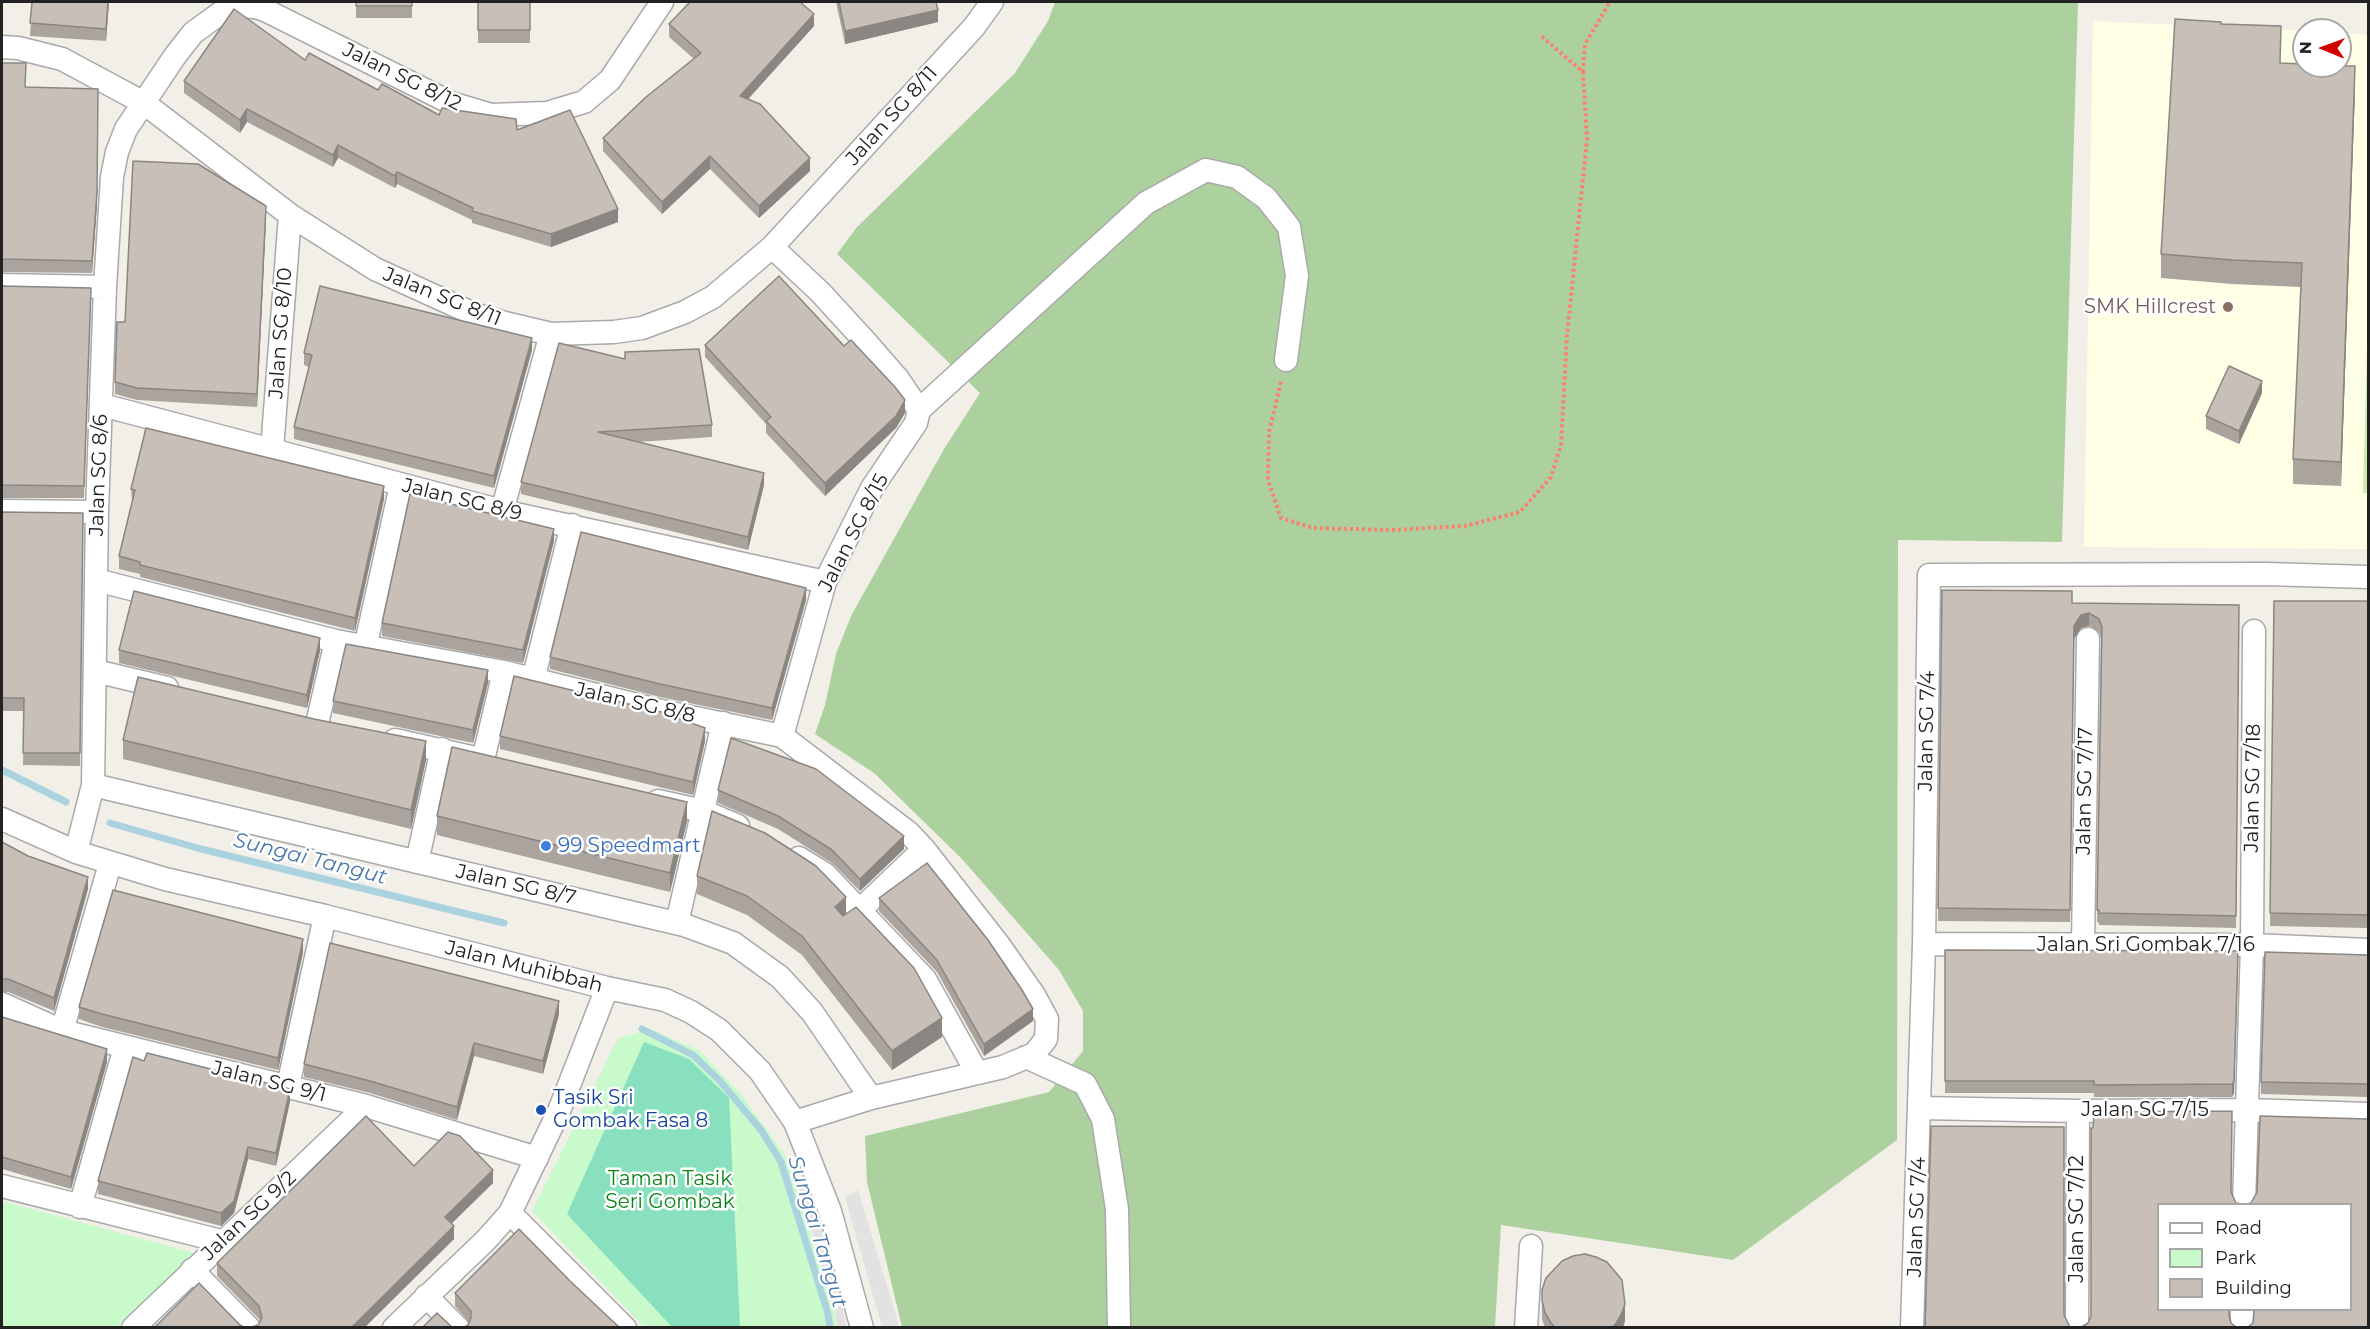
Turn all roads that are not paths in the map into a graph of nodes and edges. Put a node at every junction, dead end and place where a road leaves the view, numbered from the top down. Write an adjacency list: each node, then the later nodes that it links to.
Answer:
1 (662, 2): 4 (street, Jalan SG 8/12)
2 (992, 2): 6 (street, Jalan SG 8/11)
3 (2, 47): 4 (street, Jalan SG 8/11)
4 (144, 103): 5 (street, Jalan SG 8/11); 8 (street, Jalan SG 8/6)
5 (290, 215): 9 (street, Jalan SG 8/11); 13 (street, Jalan SG 8/10)
6 (772, 247): 9 (street, Jalan SG 8/11); 12 (street)
7 (2, 285): 8 (street)
8 (105, 287): 11 (street, Jalan SG 8/6)
9 (551, 334): 16 (street)
10 (1286, 360): 12 (street)
11 (102, 405): 13 (street, Jalan SG 8/9); 17 (street, Jalan SG 8/6)
12 (919, 410): 21 (street, Jalan SG 8/15)
13 (272, 450): 14 (street, Jalan SG 8/9)
14 (401, 485): 16 (street, Jalan SG 8/9); 25 (street)
15 (2, 511): 17 (street)
16 (502, 511): 18 (street, Jalan SG 8/9)
17 (97, 513): 20 (street, Jalan SG 8/6)
18 (572, 525): 21 (street, Jalan SG 8/9); 28 (street)
19 (2368, 577): 50 (street, Jalan SG 7/4)
20 (96, 580): 24 (street, Jalan SG 8/8); 26 (street, Jalan SG 8/6)
21 (825, 582): 35 (street, Jalan SG 8/15)
22 (2254, 631): 52 (street, Jalan SG 7/18)
23 (2088, 639): 51 (street, Jalan SG 7/17)
24 (336, 642): 25 (street, Jalan SG 8/8); 32 (street)
25 (365, 648): 27 (street, Jalan SG 8/8)
26 (95, 671): 29 (street); 39 (street, Jalan SG 8/6)
27 (504, 672): 28 (street, Jalan SG 8/8); 37 (street)
28 (533, 680): 31 (street, Jalan SG 8/8)
29 (184, 692)
30 (295, 718): 32 (street)
31 (723, 723): 35 (street, Jalan SG 8/8); 41 (street)
32 (317, 724): 33 (street)
33 (340, 728)
34 (374, 735): 36 (street)
35 (782, 736): 43 (street, Jalan SG 8/8)
36 (442, 749): 37 (street); 45 (street)
37 (483, 760): 38 (street)
38 (506, 765)
39 (93, 785): 44 (street, Jalan SG 8/6); 45 (street, Jalan SG 8/7)
40 (634, 795): 41 (street)
41 (703, 811): 47 (street); 49 (street)
42 (2, 819): 44 (street, Jalan Muhibbah)
43 (924, 849): 47 (street); 58 (street, Jalan SG 8/8)
44 (75, 852): 46 (street, Jalan Muhibbah)
45 (417, 862): 49 (street, Jalan SG 8/7)
46 (110, 864): 48 (street, Jalan Muhibbah); 56 (street)
47 (860, 910): 59 (street)
48 (325, 916): 54 (street, Jalan Muhibbah); 60 (street)
49 (677, 923): 61 (street, Jalan SG 8/7)
50 (1924, 944): 51 (street, Jalan Sri Gombak 7/16); 63 (street, Jalan SG 7/4)
51 (2083, 944): 52 (street, Jalan Sri Gombak 7/16)
52 (2252, 945): 53 (street, Jalan Sri Gombak 7/16); 64 (street, Jalan SG 7/18)
53 (2368, 950)
54 (608, 988): 67 (street, Jalan Muhibbah); 68 (street)
55 (2, 1005): 56 (street, Jalan SG 9/1)
56 (62, 1031): 57 (street, Jalan SG 9/1)
57 (125, 1047): 60 (street, Jalan SG 9/1); 71 (street)
58 (1026, 1057): 59 (street); 84 (street)
59 (977, 1073): 61 (street)
60 (288, 1086): 62 (street, Jalan SG 9/1)
61 (871, 1098): 67 (street)
62 (366, 1106): 68 (street, Jalan SG 9/1); 73 (street, Jalan SG 9/2)
63 (1921, 1108): 65 (street, Jalan SG 7/15); 86 (street, Jalan SG 7/4)
64 (2247, 1110): 65 (street, Jalan SG 7/15); 66 (street, Jalan SG 7/15); 70 (street, Jalan SG 7/18)
65 (2078, 1111): 87 (street, Jalan SG 7/12)
66 (2368, 1114)
67 (795, 1122): 83 (street, Jalan Muhibbah)
68 (537, 1158): 72 (street)
69 (2, 1186): 71 (street)
70 (2244, 1203)
71 (80, 1207): 73 (street)
72 (510, 1213): 76 (street); 82 (street)
73 (221, 1241): 75 (street, Jalan SG 9/2)
74 (1531, 1246): 85 (street)
75 (192, 1270): 78 (street, Jalan SG 9/2); 79 (street)
76 (426, 1296): 80 (street); 81 (street)
77 (2242, 1311): 88 (street)
78 (133, 1328)
79 (249, 1328)
80 (394, 1328)
81 (458, 1328)
82 (625, 1328)
83 (862, 1328)
84 (1119, 1328)
85 (1526, 1328)
86 (1912, 1328)
87 (2076, 1328)
88 (2242, 1328)

